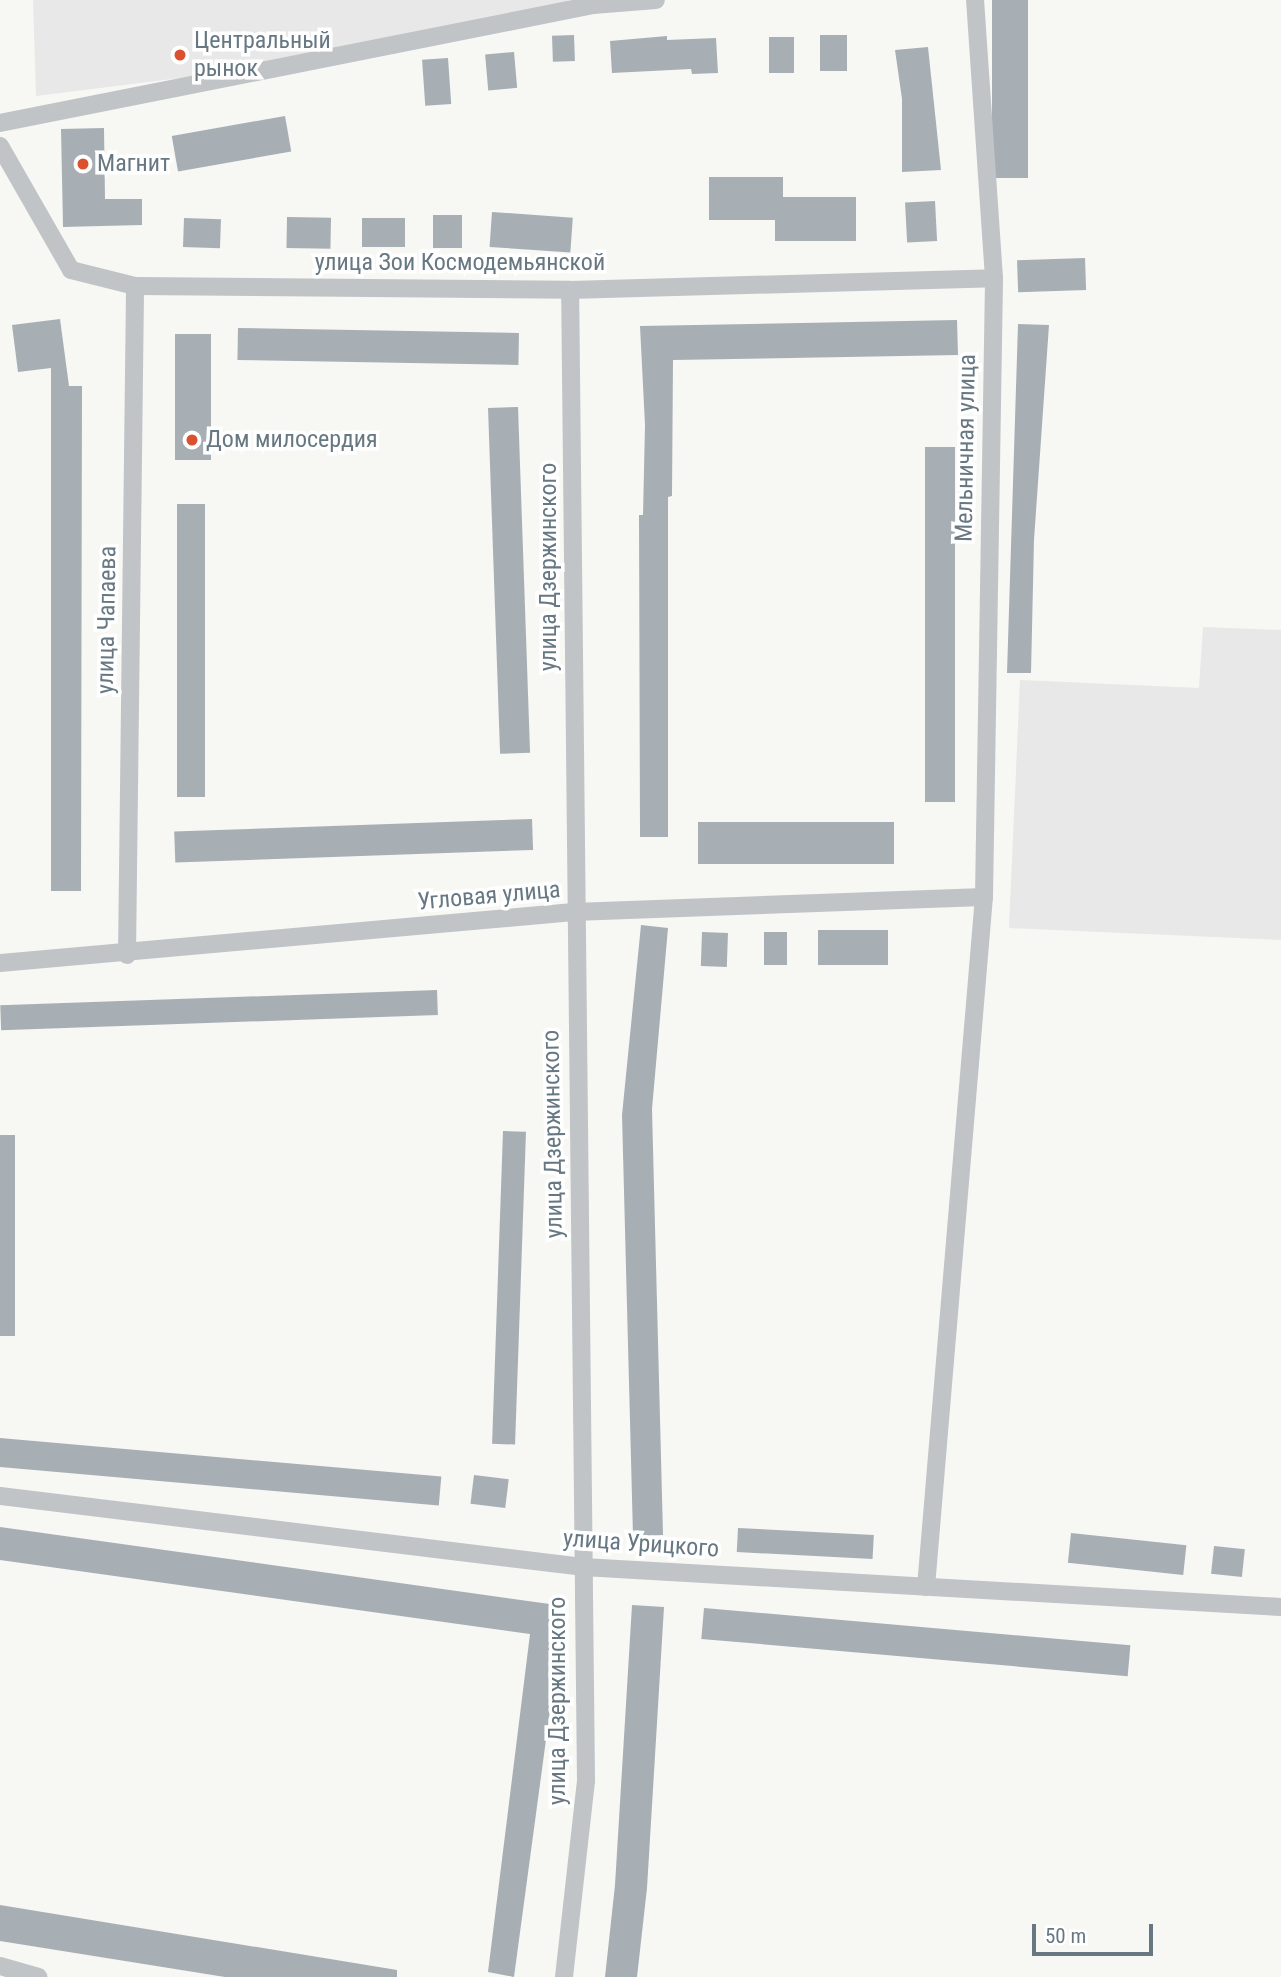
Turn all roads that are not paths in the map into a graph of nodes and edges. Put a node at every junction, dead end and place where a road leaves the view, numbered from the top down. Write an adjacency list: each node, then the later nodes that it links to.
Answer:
1 (656, 0): 3 (street)
2 (975, 0): 5 (street, Мельничная улица)
3 (0, 123)
4 (0, 146): 6 (street, улица Зои Космодемьянской)
5 (994, 278): 7 (street, улица Зои Космодемьянской); 8 (street, Мельничная улица)
6 (135, 286): 7 (street, улица Зои Космодемьянской); 10 (street, улица Чапаева)
7 (570, 290): 9 (street, улица Дзержинского)
8 (984, 897): 9 (street, Угловая улица); 14 (street, Мельничная улица)
9 (574, 912): 10 (street, Угловая улица); 13 (street, улица Дзержинского)
10 (127, 955): 11 (street, Угловая улица)
11 (0, 963)
12 (0, 1496): 13 (street, улица Урицкого)
13 (583, 1567): 14 (street, улица Урицкого); 18 (street, улица Дзержинского)
14 (926, 1587): 15 (street, улица Урицкого)
15 (1281, 1607)
16 (0, 1966): 17 (street)
17 (38, 1977)
18 (564, 1977)

